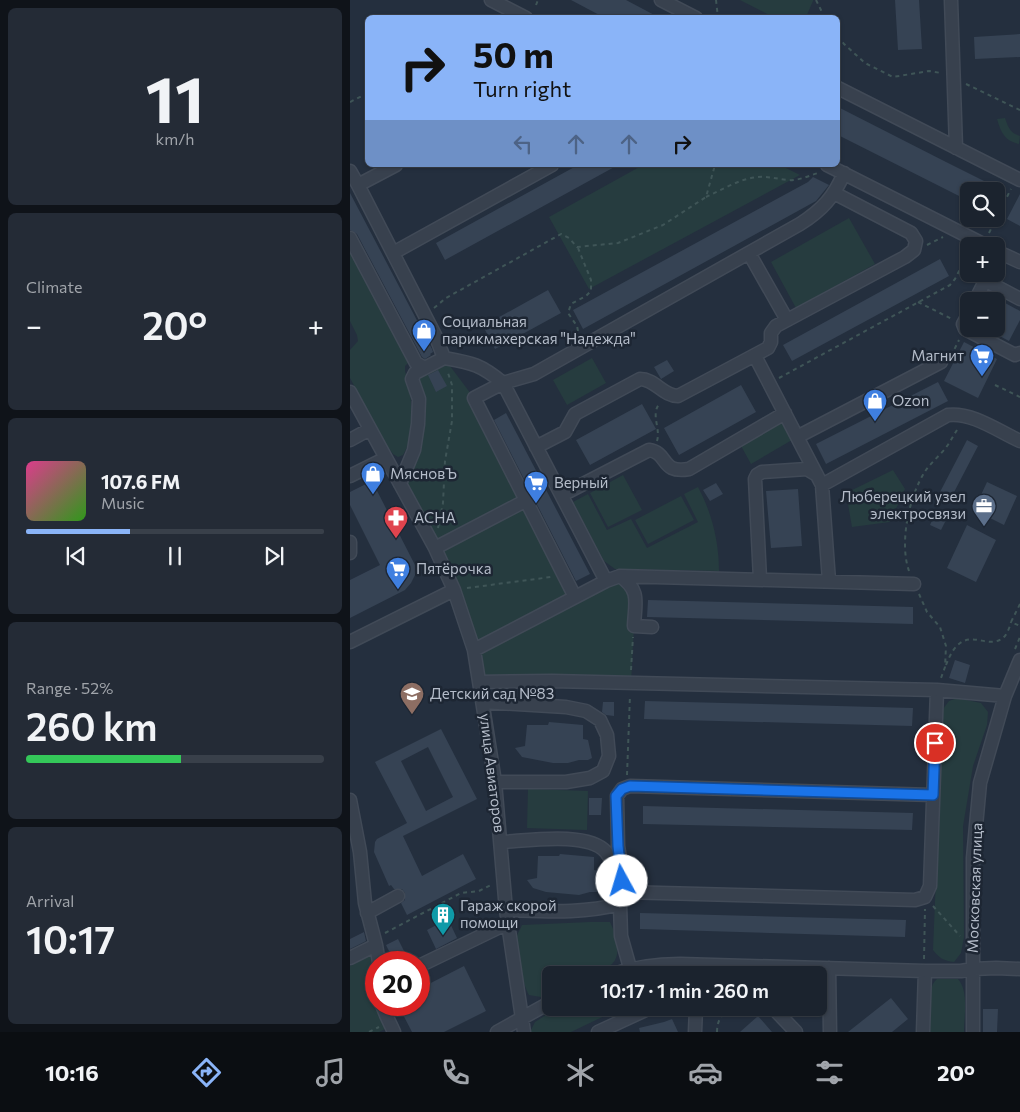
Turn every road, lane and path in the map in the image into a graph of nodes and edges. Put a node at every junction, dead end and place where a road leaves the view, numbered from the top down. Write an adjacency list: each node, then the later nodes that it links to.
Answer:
1 (491, 0): 8 (street)
2 (538, 0): 7 (path)
3 (661, 0): 9 (street)
4 (716, 0): 10 (path)
5 (816, 0): 11 (path)
6 (951, 0): 13 (street)
7 (536, 5)
8 (520, 15)
9 (690, 15)
10 (718, 15)
11 (824, 15)
12 (840, 39): 13 (path)
13 (953, 78): 17 (path); 18 (street)
14 (840, 89): 18 (street)
15 (365, 94): 16 (path)
16 (350, 102)
17 (1020, 110)
18 (956, 148): 25 (street)
19 (392, 167): 26 (street)
20 (548, 167): 33 (street)
21 (714, 167): 28 (path)
22 (823, 168): 24 (street); 28 (path)
23 (350, 171): 26 (street)
24 (844, 173): 27 (street); 30 (street)
25 (1018, 179): 29 (path)
26 (358, 186): 33 (street)
27 (834, 193): 34 (street); 41 (street)
28 (706, 197): 32 (path)
29 (1005, 202)
30 (969, 237)
31 (350, 238): 51 (street)
32 (577, 247): 43 (path); 46 (path)
33 (393, 253): 43 (street)
34 (749, 253): 41 (street); 46 (street)
35 (1005, 255): 36 (street)
36 (1020, 262)
37 (960, 269): 40 (path)
38 (979, 292): 39 (street)
39 (1019, 294)
40 (918, 302): 42 (path); 53 (path)
41 (787, 320): 48 (street)
42 (960, 320)
43 (428, 322): 49 (street)
44 (960, 334): 50 (path)
45 (988, 337): 47 (street)
46 (580, 348): 52 (street)
47 (1020, 353)
48 (755, 356): 53 (street); 56 (street)
49 (444, 358): 51 (street); 52 (street); 73 (path)
50 (941, 362): 61 (street)
51 (425, 368): 69 (street)
52 (502, 383): 64 (street); 71 (street)
53 (769, 384): 58 (street)
54 (995, 385): 57 (path)
55 (350, 392): 60 (street, улица Авиаторов)
56 (671, 396): 64 (street); 65 (path)
57 (1020, 397)
58 (785, 414): 61 (street); 65 (street)
59 (964, 416): 63 (street); 68 (street); 80 (path)
60 (370, 429): 62 (street); 66 (street, улица Авиаторов)
61 (797, 437): 68 (street)
62 (350, 440)
63 (1020, 441)
64 (536, 447): 70 (street)
65 (649, 450): 70 (street)
66 (386, 458): 67 (street); 69 (street, улица Авиаторов)
67 (350, 476)
68 (819, 480): 77 (street); 79 (street)
69 (400, 484): 73 (street, улица Авиаторов)
70 (562, 495): 78 (street)
71 (525, 501): 73 (street); 75 (street)
72 (350, 542): 74 (street)
73 (434, 546): 81 (street, улица Авиаторов)
74 (350, 553)
75 (564, 575): 81 (path); 82 (street)
76 (620, 576): 77 (street); 78 (street); 85 (street)
77 (760, 579): 79 (street)
78 (606, 581): 82 (street)
79 (829, 581): 80 (street)
80 (914, 584): 91 (path)
81 (454, 590): 88 (street); 89 (street, улица Авиаторов)
82 (572, 601): 89 (street)
83 (1020, 604): 84 (path)
84 (1012, 622): 86 (path); 91 (path)
85 (634, 626): 87 (street); 93 (path)
86 (1020, 626)
87 (652, 627)
88 (350, 642)
89 (474, 650): 92 (street, улица Авиаторов)
90 (1020, 660): 95 (street, Московская улица)
91 (945, 667): 94 (path)
92 (480, 682): 93 (street); 96 (street, улица Авиаторов)
93 (630, 683): 94 (street); 98 (path)
94 (937, 690): 95 (street); 99 (street)
95 (1005, 696): 120 (street, Московская улица)
96 (483, 702): 97 (street, улица Авиаторов); 97 (street)
97 (495, 782): 101 (street, улица Авиаторов)
98 (622, 789): 99 (street); 106 (street)
99 (933, 795): 105 (street)
100 (350, 800): 102 (street)
101 (501, 842): 103 (street, улица Авиаторов); 106 (street)
102 (355, 854): 108 (street)
103 (504, 878): 107 (street, улица Авиаторов); 110 (path)
104 (398, 896): 108 (street)
105 (925, 896): 106 (street); 111 (path); 118 (path)
106 (621, 898): 107 (street); 115 (street)
107 (506, 910): 109 (street, улица Авиаторов)
108 (367, 913): 110 (street)
109 (508, 923): 114 (street); 128 (street, улица Авиаторов)
110 (376, 942): 112 (street); 113 (street)
111 (966, 942)
112 (377, 951)
113 (350, 958)
114 (430, 961)
115 (629, 966)
116 (641, 966): 117 (street)
117 (672, 966)
118 (924, 967): 119 (street); 120 (street); 137 (street)
119 (829, 968): 136 (street)
120 (973, 969): 121 (street); 138 (street, Московская улица)
121 (1020, 969)
122 (542, 1007): 128 (street)
123 (387, 1016): 129 (street)
124 (633, 1016): 132 (street)
125 (696, 1016): 133 (street)
126 (721, 1016): 134 (path)
127 (781, 1016): 135 (street)
128 (523, 1018): 130 (street); 131 (street, улица Авиаторов)
129 (394, 1032)
130 (497, 1032)
131 (524, 1032)
132 (598, 1032)
133 (695, 1032)
134 (717, 1032)
135 (796, 1032)
136 (830, 1032)
137 (923, 1032)
138 (973, 1032)

